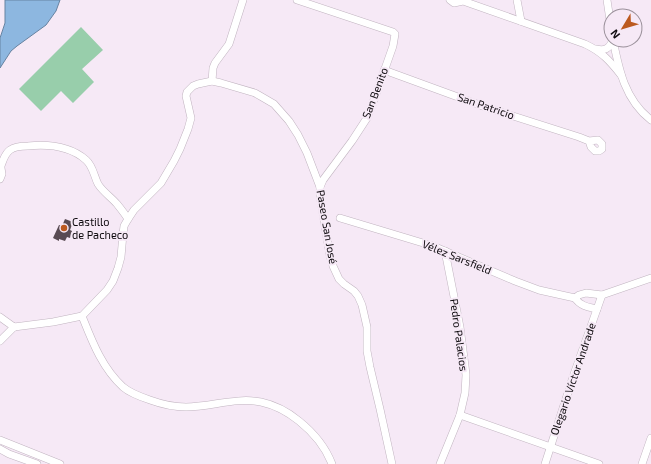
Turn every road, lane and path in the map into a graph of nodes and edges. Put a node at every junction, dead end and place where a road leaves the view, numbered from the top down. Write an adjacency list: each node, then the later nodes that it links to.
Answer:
1 (243, 0): 12 (street)
2 (297, 0): 10 (street, San Benito)
3 (450, 0): 4 (street)
4 (463, 0): 6 (street)
5 (517, 0): 6 (street)
6 (521, 21): 7 (street)
7 (594, 48): 8 (street); 11 (street)
8 (607, 48)
9 (615, 48): 11 (street)
10 (384, 70): 14 (street, San Patricio); 17 (street, San Benito)
11 (621, 75): 13 (street)
12 (212, 81): 17 (street, Paseo San José); 19 (street)
13 (651, 120)
14 (589, 141)
15 (0, 168): 16 (street); 19 (street)
16 (0, 179)
17 (320, 187): 37 (street, Paseo San José)
18 (340, 218): 20 (street, Vélez Sarsfield)
19 (128, 219): 25 (street)
20 (445, 251): 23 (street, Vélez Sarsfield); 29 (street, Pedro Palacios)
21 (651, 278): 22 (street, Vélez Sarsfield)
22 (602, 295): 23 (street, Vélez Sarsfield); 24 (street, Olegario Víctor Andrade)
23 (574, 298): 24 (street, Vélez Sarsfield)
24 (597, 309): 32 (street, Olegario Víctor Andrade)
25 (82, 316): 27 (street); 36 (street)
26 (0, 317): 27 (street)
27 (14, 327): 28 (street)
28 (0, 341)
29 (460, 415): 32 (street); 38 (street, Pedro Palacios)
30 (651, 438): 41 (street)
31 (0, 440): 35 (street)
32 (550, 447): 39 (street, Olegario Víctor Andrade); 40 (street)
33 (0, 449): 34 (street)
34 (37, 464)
35 (60, 464)
36 (332, 464)
37 (392, 464)
38 (440, 464)
39 (545, 464)
40 (599, 464)
41 (642, 464)

